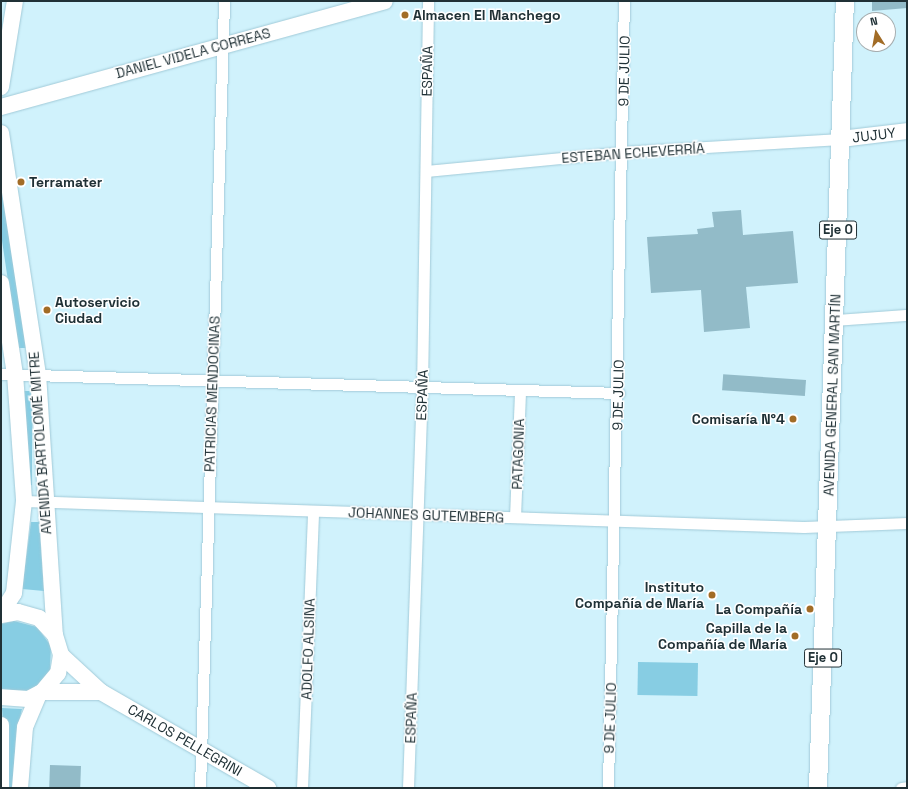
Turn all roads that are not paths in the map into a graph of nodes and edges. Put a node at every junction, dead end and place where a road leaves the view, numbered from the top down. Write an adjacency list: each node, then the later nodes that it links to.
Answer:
1 (15, 1): 8 (street)
2 (224, 1): 7 (street, PATRICIAS MENDOCINAS)
3 (385, 1): 7 (street, DANIEL VIDELA CORREAS)
4 (428, 1): 14 (street, ESPAÑA)
5 (624, 1): 13 (street, 9 DE JULIO)
6 (845, 1): 12 (main road, AVENIDA GENERAL SAN MARTÍN / Eje 0)
7 (223, 44): 9 (street, DANIEL VIDELA CORREAS); 20 (street, PATRICIAS MENDOCINAS)
8 (1, 88)
9 (1, 107)
10 (907, 131): 12 (street, JUJUY)
11 (1, 133): 19 (street, AVENIDA BARTOLOMÉ MITRE)
12 (841, 139): 13 (street, ESTEBAN ECHEVERRÍA); 17 (main road, AVENIDA GENERAL SAN MARTÍN / Eje 0)
13 (622, 152): 14 (street, ESTEBAN ECHEVERRÍA); 23 (street, 9 DE JULIO)
14 (426, 171): 21 (street, ESPAÑA)
15 (1, 283): 18 (street, AVENIDA BARTOLOMÉ MITRE)
16 (907, 315): 17 (street)
17 (835, 320): 32 (main road, AVENIDA GENERAL SAN MARTÍN / Eje 0)
18 (8, 374): 19 (street); 24 (street, AVENIDA BARTOLOMÉ MITRE)
19 (38, 374): 20 (street); 25 (street, AVENIDA BARTOLOMÉ MITRE)
20 (213, 381): 21 (street); 26 (street, PATRICIAS MENDOCINAS)
21 (422, 388): 22 (street); 28 (street, ESPAÑA)
22 (520, 391): 23 (street); 29 (street, PATAGONIA)
23 (619, 393): 30 (street, 9 DE JULIO)
24 (24, 501): 25 (street, JOHANNES GUTEMBERG); 33 (street, AVENIDA BARTOLOMÉ MITRE)
25 (44, 502): 26 (street, JOHANNES GUTEMBERG); 34 (street, AVENIDA BARTOLOMÉ MITRE)
26 (207, 507): 27 (street, JOHANNES GUTEMBERG); 40 (street, PATRICIAS MENDOCINAS)
27 (313, 511): 28 (street, JOHANNES GUTEMBERG); 46 (street, ADOLFO ALSINA)
28 (417, 515): 29 (street, JOHANNES GUTEMBERG); 47 (street, ESPAÑA)
29 (515, 517): 30 (street, JOHANNES GUTEMBERG)
30 (616, 521): 32 (street, JOHANNES GUTEMBERG); 48 (street, 9 DE JULIO)
31 (907, 523): 32 (street, JOHANNES GUTEMBERG)
32 (827, 527): 49 (main road, AVENIDA GENERAL SAN MARTÍN / Eje 0)
33 (1, 614): 34 (street)
34 (55, 635): 35 (street, AVENIDA BARTOLOMÉ MITRE)
35 (61, 656): 36 (street, CARLOS PELLEGRINI); 37 (street)
36 (101, 692): 37 (street, CARLOS PELLEGRINI); 40 (street, CARLOS PELLEGRINI)
37 (41, 693): 38 (street, CARLOS PELLEGRINI); 43 (street)
38 (1, 697)
39 (1, 725): 42 (street)
40 (202, 750): 44 (street, PATRICIAS MENDOCINAS); 45 (street, CARLOS PELLEGRINI)
41 (907, 787): 50 (street)
42 (1, 788)
43 (20, 788)
44 (200, 788)
45 (268, 788)
46 (302, 788)
47 (408, 788)
48 (608, 788)
49 (818, 788)
50 (901, 788)

